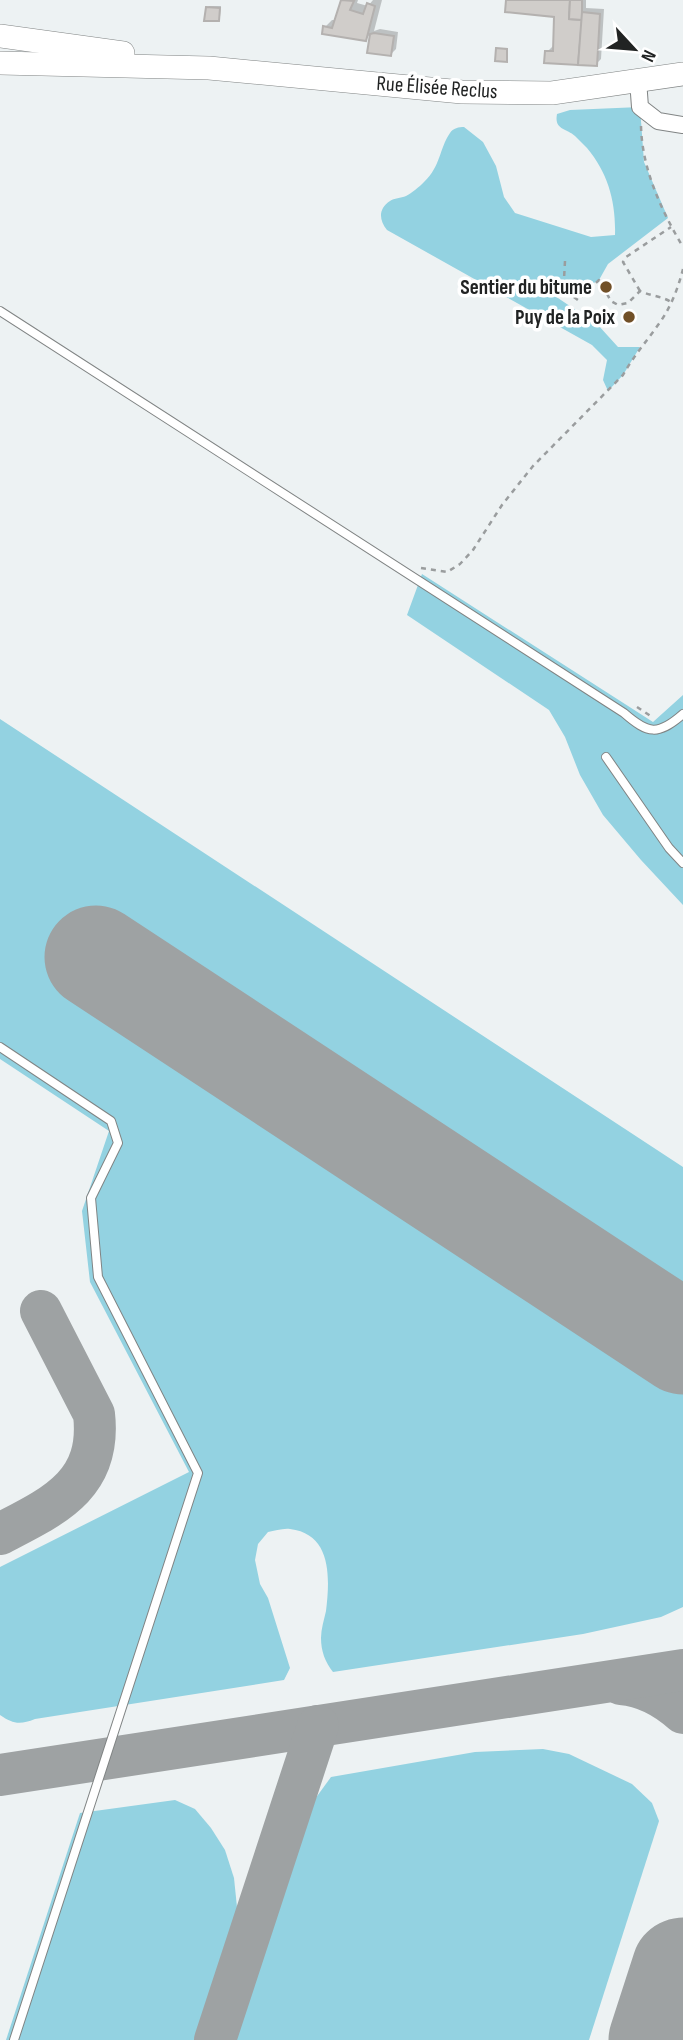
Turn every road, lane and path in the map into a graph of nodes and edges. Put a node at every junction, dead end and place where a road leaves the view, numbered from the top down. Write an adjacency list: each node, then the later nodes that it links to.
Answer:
1 (0, 36): 3 (main road, Rue Élisée Reclus)
2 (0, 63): 3 (main road, Rue Élisée Reclus)
3 (209, 68): 5 (main road, Rue Élisée Reclus)
4 (677, 74): 5 (main road, Rue Élisée Reclus)
5 (638, 80): 6 (street)
6 (640, 107): 7 (street); 8 (path)
7 (683, 125)
8 (671, 226): 9 (path); 12 (path)
9 (683, 247)
10 (565, 261): 12 (path)
11 (683, 269): 13 (path)
12 (640, 291): 13 (path)
13 (671, 302): 15 (path)
14 (0, 311): 16 (lane)
15 (421, 568)
16 (683, 714)
17 (606, 757): 18 (lane)
18 (683, 863)
19 (0, 1047): 20 (lane)
20 (14, 2040)

